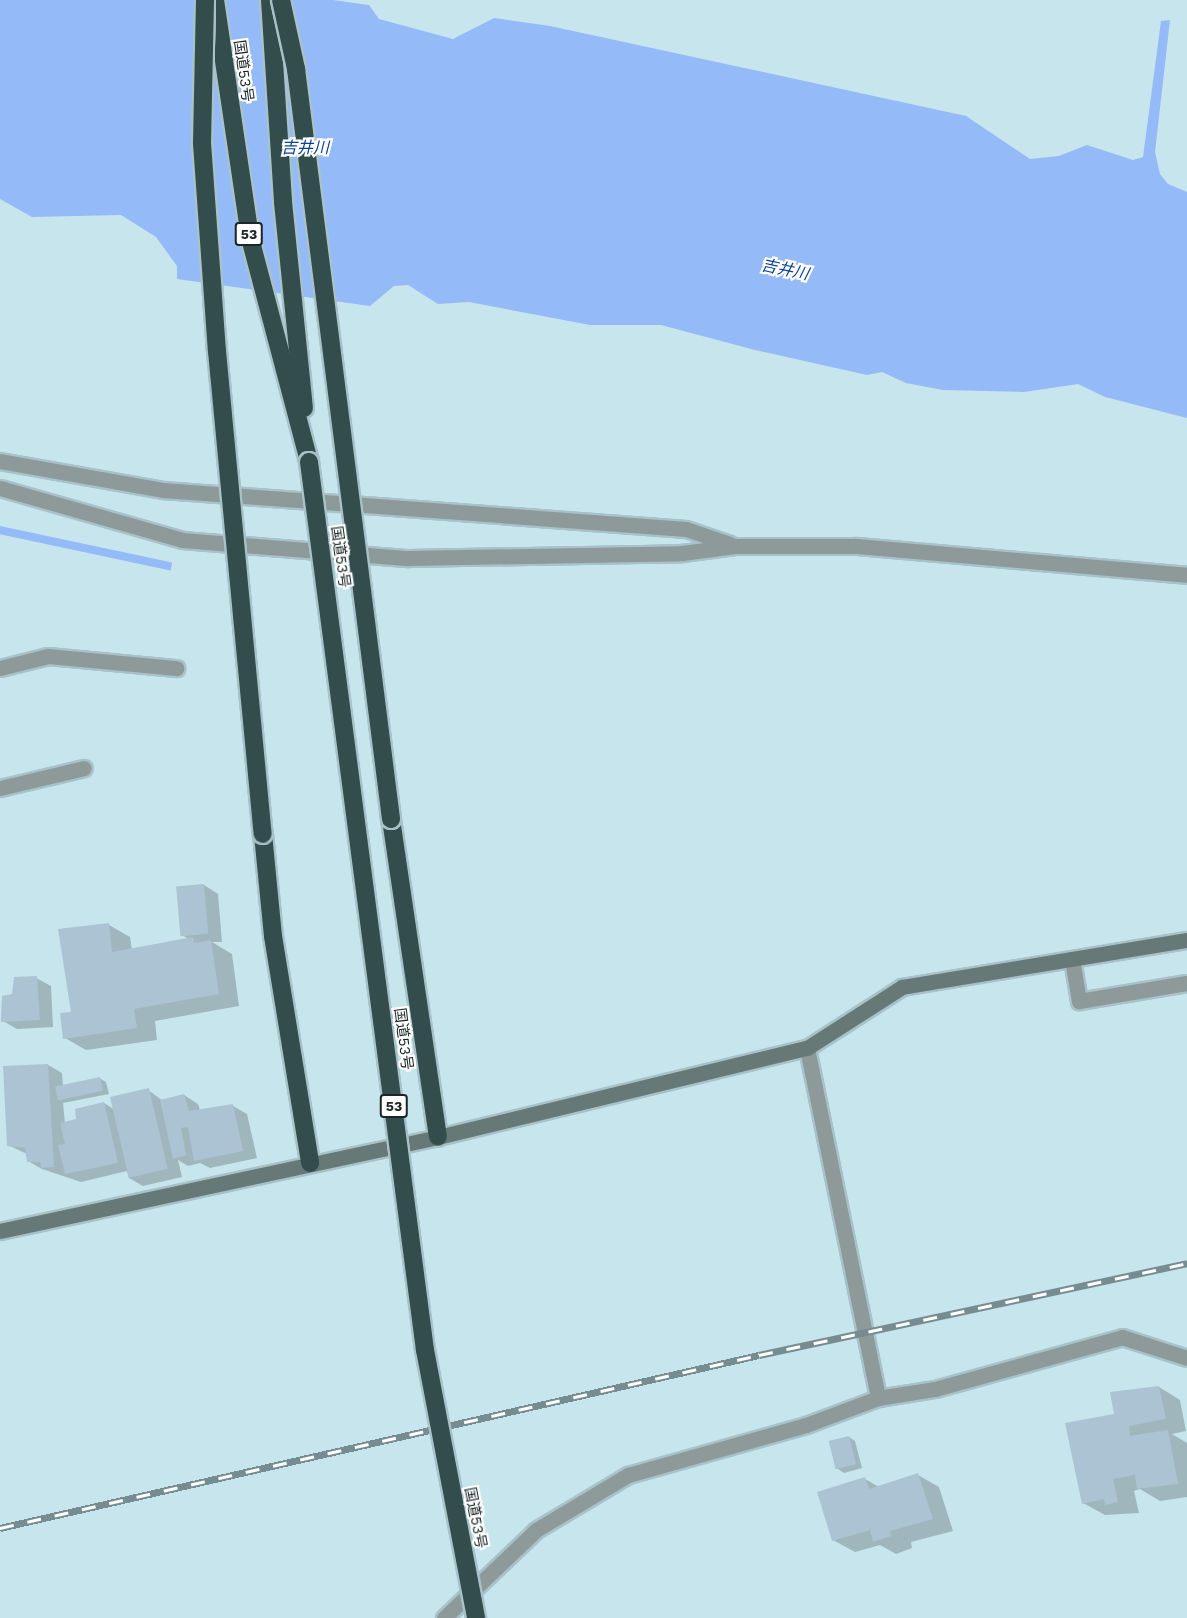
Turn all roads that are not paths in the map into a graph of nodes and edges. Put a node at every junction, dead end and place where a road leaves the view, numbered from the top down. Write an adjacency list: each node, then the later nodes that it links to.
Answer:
1 (204, 0): 19 (highway, bridge)
2 (214, 0): 6 (highway, 国道53号 / 53)
3 (270, 0): 6 (highway, 国道53号 / 53)
4 (281, 0): 18 (highway, bridge)
5 (0, 460): 8 (street)
6 (309, 462): 24 (highway, 国道53号 / 53, bridge)
7 (0, 488): 8 (street)
8 (735, 546): 9 (street)
9 (1187, 575)
10 (0, 668): 11 (street)
11 (176, 668)
12 (84, 768): 13 (street)
13 (0, 788)
14 (1187, 940): 15 (street)
15 (1072, 959): 16 (street); 17 (street)
16 (1187, 983)
17 (807, 1048): 18 (street); 22 (street)
18 (438, 1137): 19 (street)
19 (310, 1163): 20 (street)
20 (0, 1232)
21 (1187, 1358): 22 (street)
22 (878, 1398): 23 (street)
23 (444, 1618)
24 (476, 1618)

